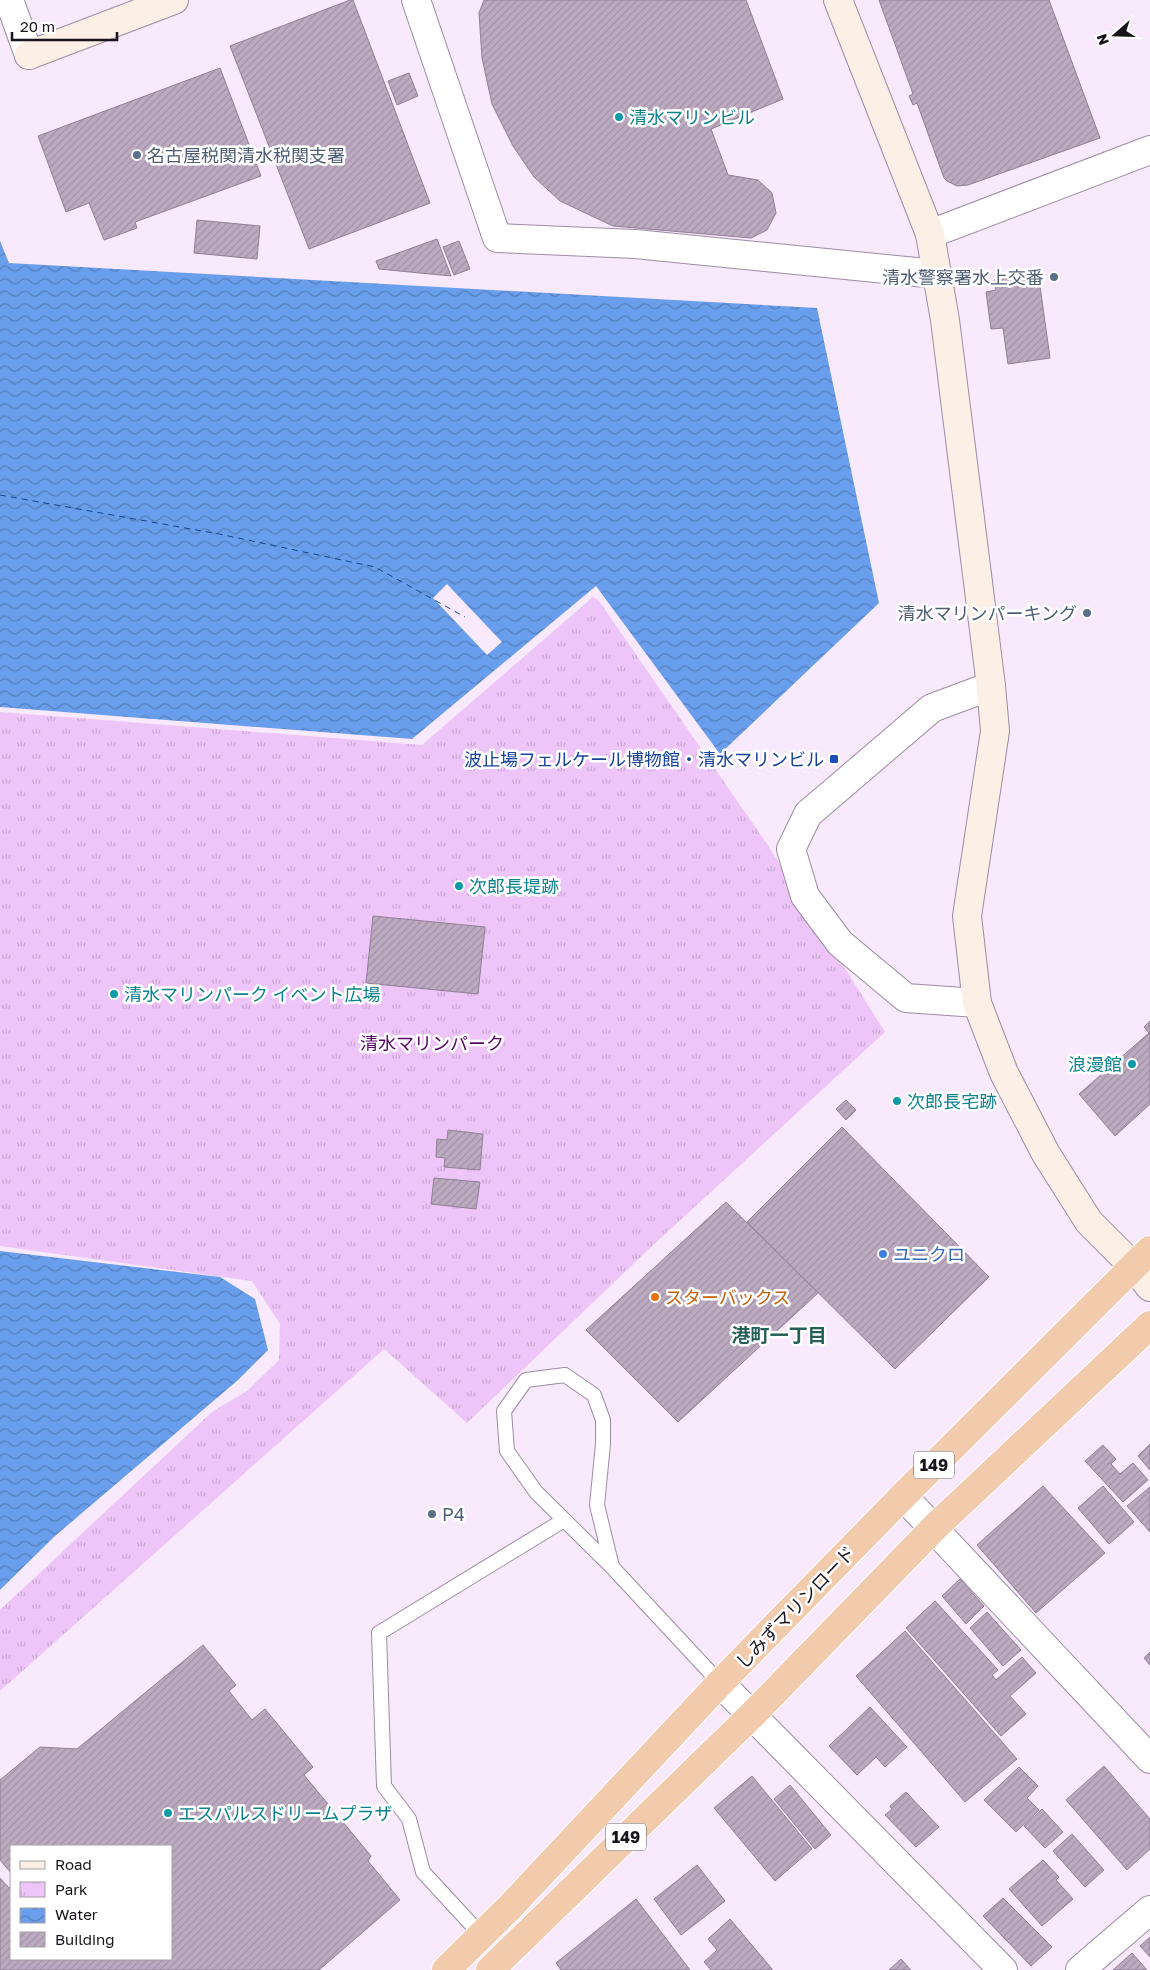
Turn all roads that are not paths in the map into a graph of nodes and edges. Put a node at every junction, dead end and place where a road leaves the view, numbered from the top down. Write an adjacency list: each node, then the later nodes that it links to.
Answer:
1 (8, 0): 2 (street)
2 (174, 0)
3 (416, 0): 7 (street)
4 (838, 0): 6 (street)
5 (1150, 150): 6 (street)
6 (930, 234): 7 (street)
7 (936, 274): 8 (street)
8 (991, 686): 9 (street); 9 (street)
9 (977, 1003): 10 (street)
10 (1141, 1258): 11 (street); 13 (highway, しみずマリンロード / 149)
11 (1150, 1287)
12 (1150, 1325): 15 (highway, 149)
13 (904, 1496): 15 (street); 17 (highway, しみずマリンロード / 149)
14 (564, 1520): 16 (lane); 16 (lane); 21 (lane)
15 (935, 1527): 18 (highway, 149); 19 (street)
16 (612, 1567): 17 (lane)
17 (720, 1683): 18 (street); 21 (highway, しみずマリンロード / 149)
18 (753, 1714): 22 (highway, 149); 24 (street)
19 (1150, 1759)
20 (1150, 1910): 25 (street)
21 (482, 1936): 22 (street); 23 (highway, しみずマリンロード / 149)
22 (500, 1967)
23 (446, 1970)
24 (1003, 1970)
25 (1080, 1970)

